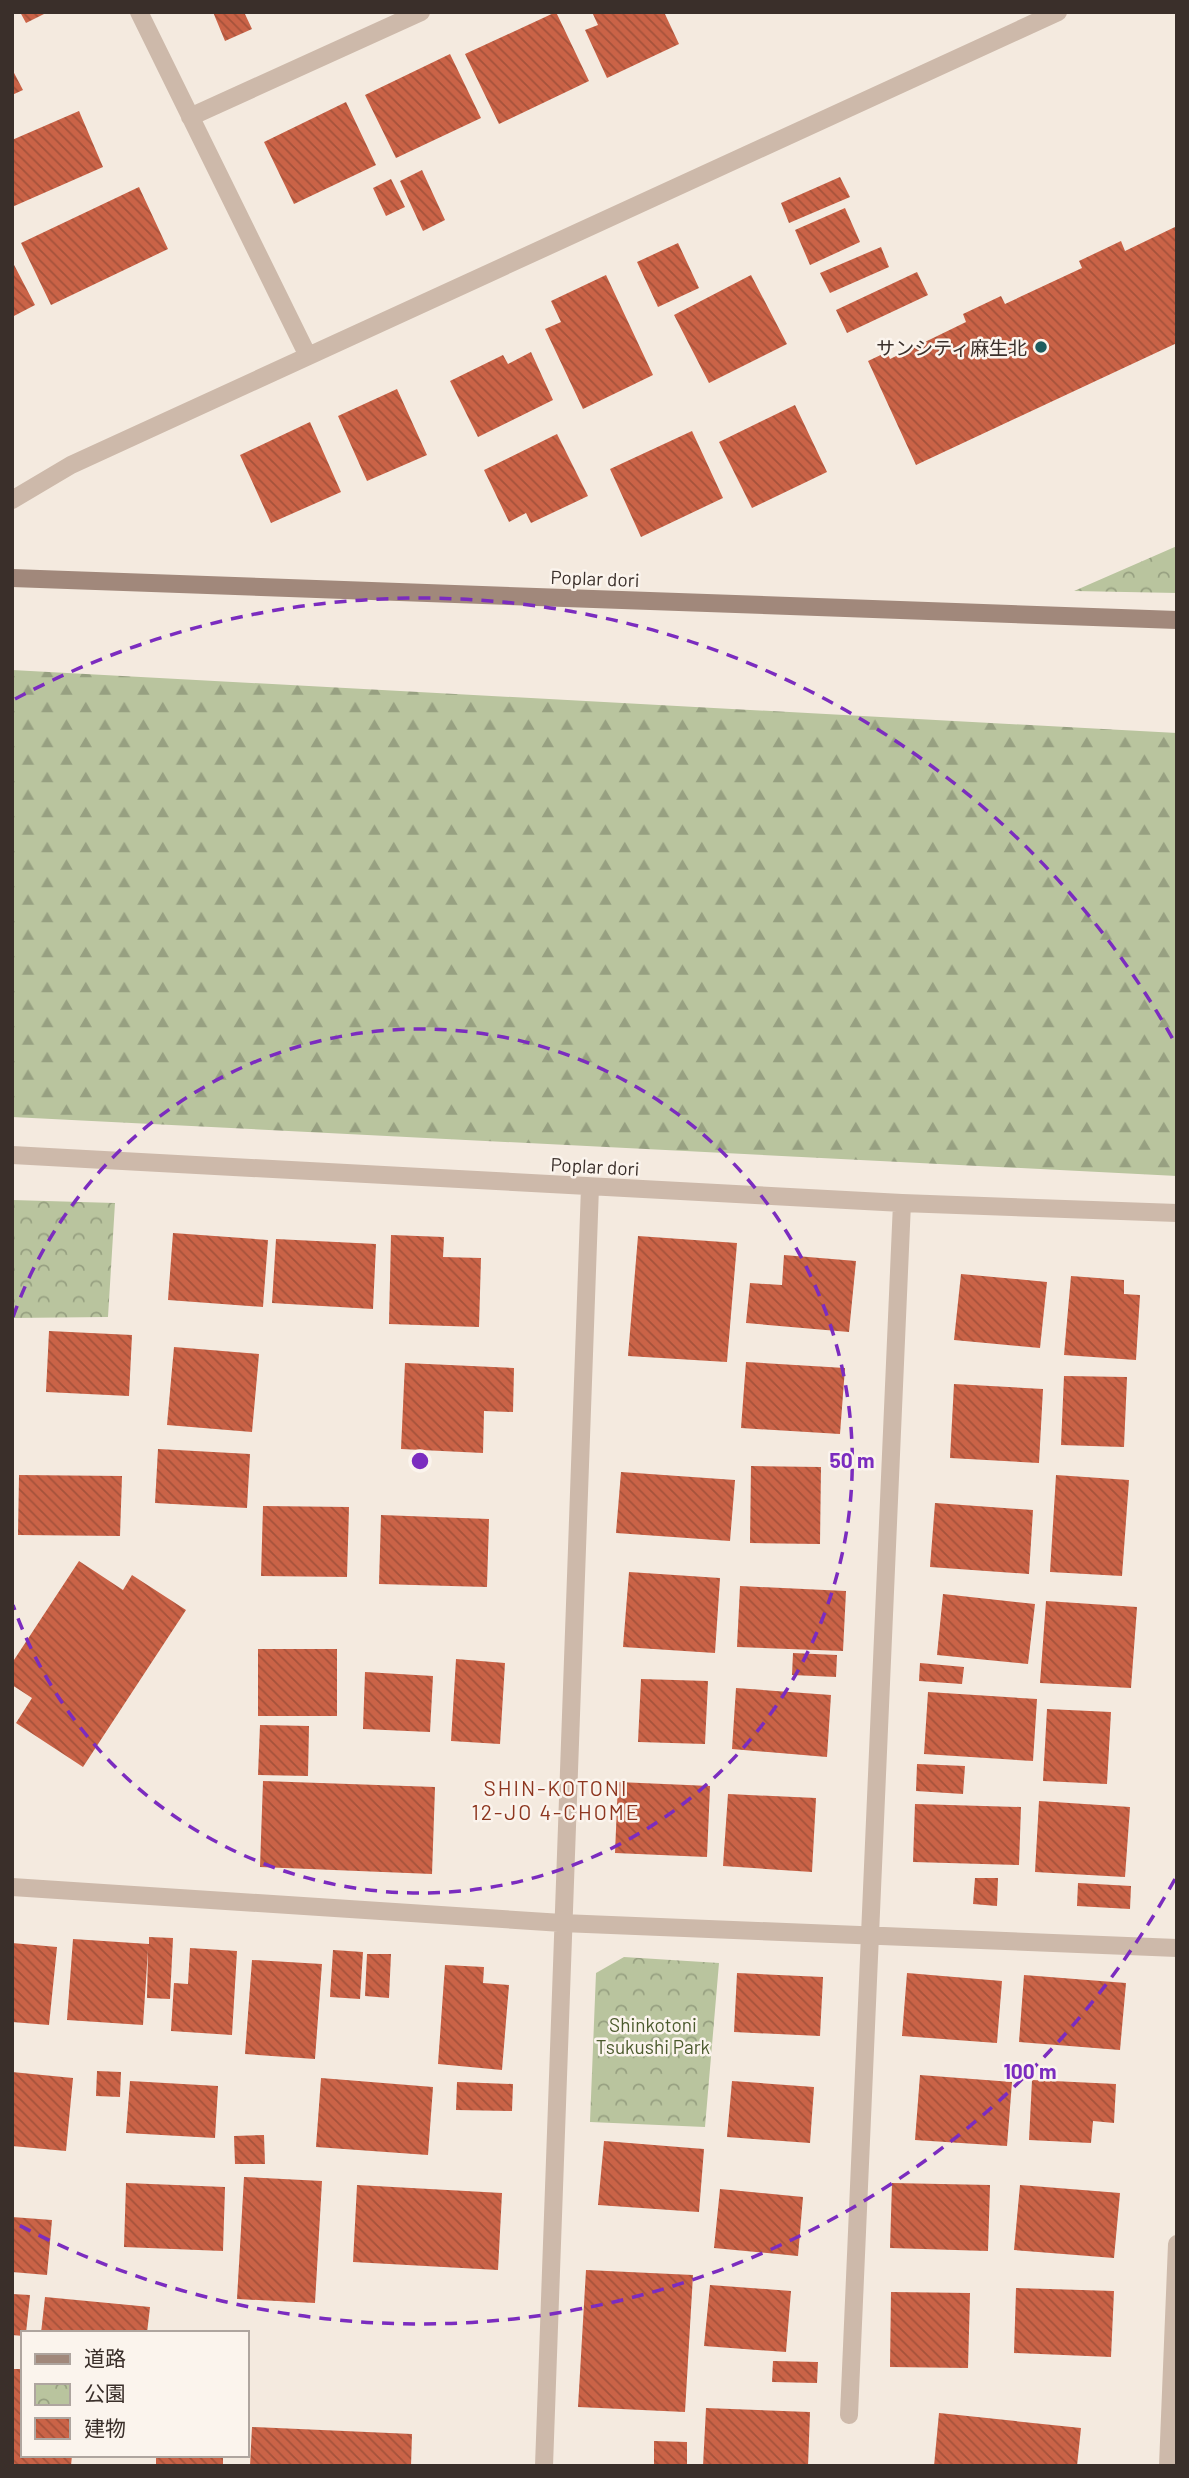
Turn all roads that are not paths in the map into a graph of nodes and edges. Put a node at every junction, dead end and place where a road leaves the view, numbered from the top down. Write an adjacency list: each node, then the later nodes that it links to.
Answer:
1 (139, 12): 4 (street)
2 (421, 12): 4 (street)
3 (1058, 12): 5 (street)
4 (190, 117): 5 (street)
5 (308, 356): 6 (street)
6 (12, 500)
7 (12, 578): 8 (street, Poplar dori)
8 (1177, 620)
9 (12, 1155): 10 (street, Poplar dori)
10 (590, 1187): 11 (street, Poplar dori); 14 (street)
11 (902, 1203): 12 (street, Poplar dori); 15 (street)
12 (1177, 1213)
13 (12, 1887): 14 (street)
14 (562, 1923): 15 (street); 19 (street)
15 (869, 1935): 16 (street); 18 (street)
16 (1177, 1948)
17 (1177, 2244): 20 (street)
18 (849, 2415)
19 (544, 2466)
20 (1168, 2466)

